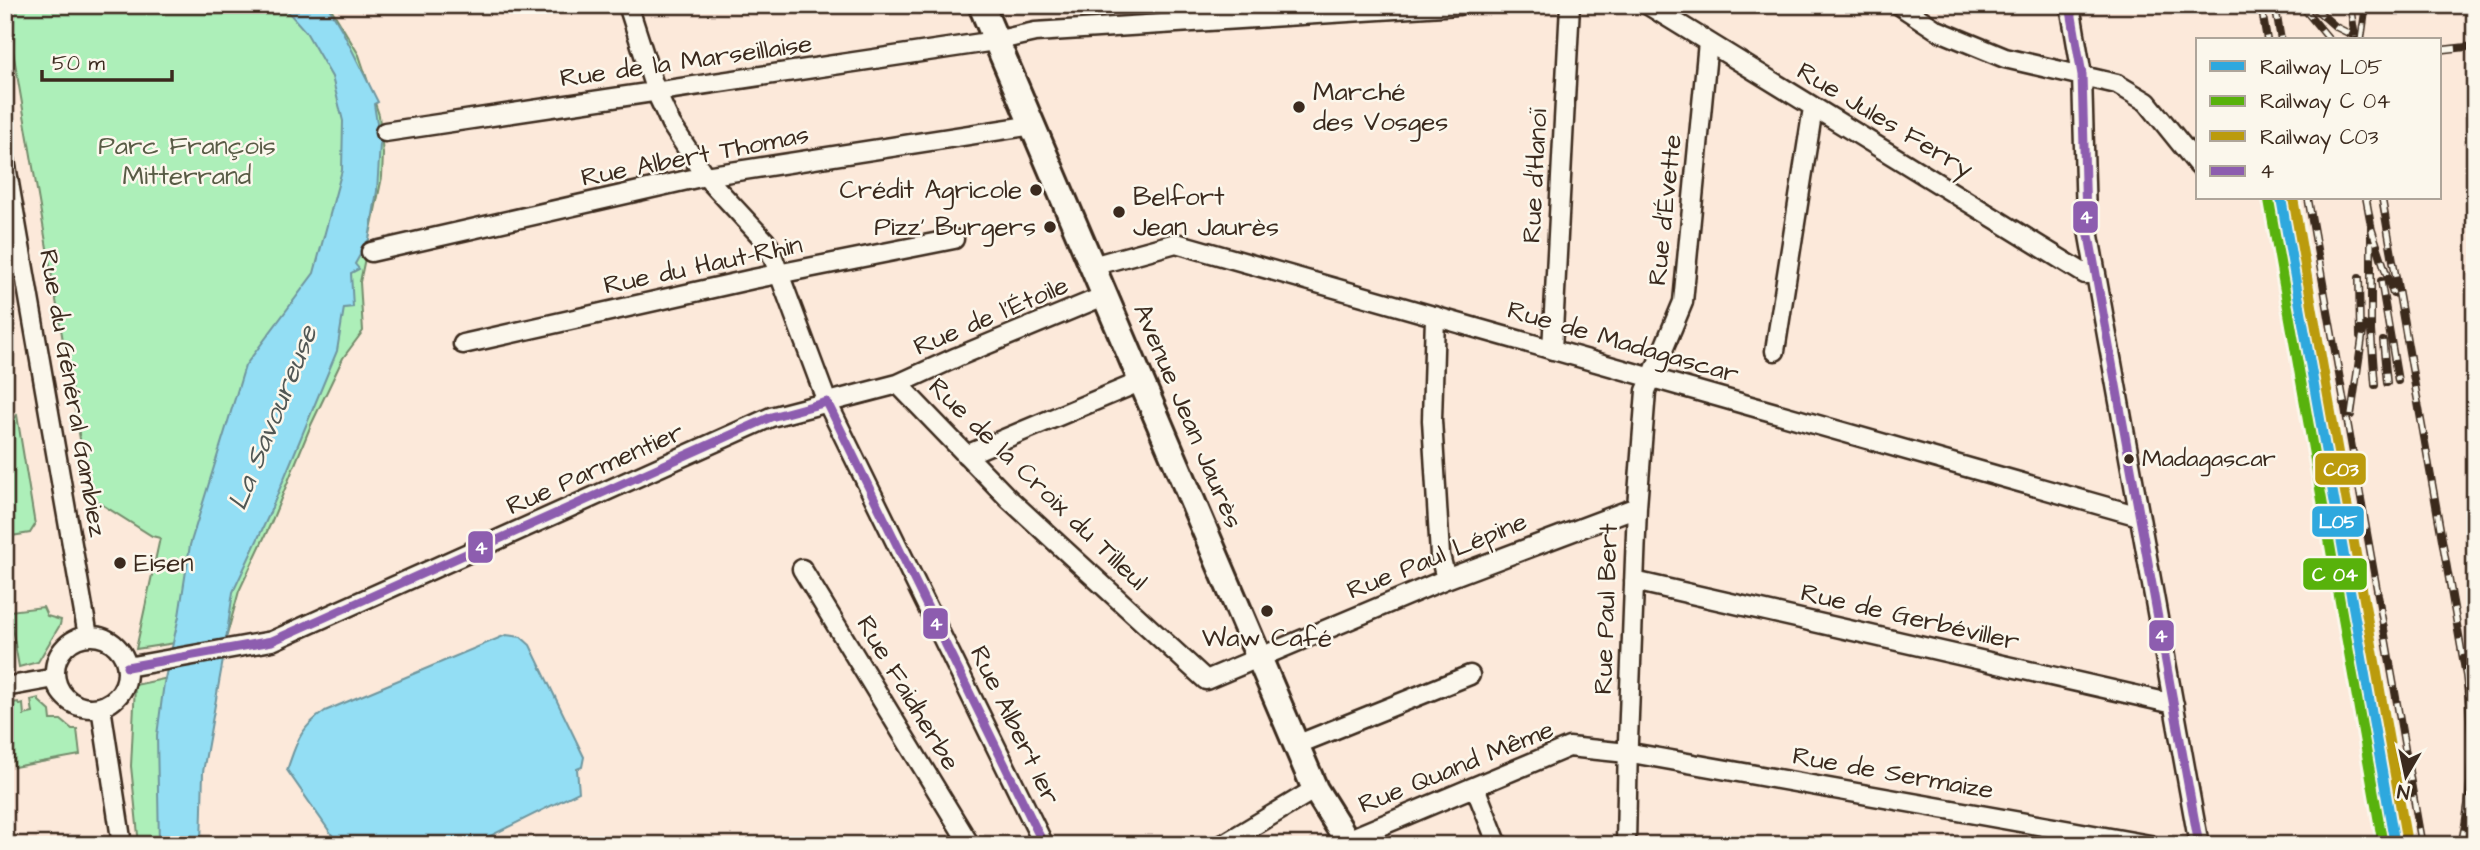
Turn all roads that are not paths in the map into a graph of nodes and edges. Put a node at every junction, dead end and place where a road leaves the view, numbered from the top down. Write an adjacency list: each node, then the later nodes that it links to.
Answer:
1 (628, 5): 11 (street)
2 (981, 5): 8 (main road, Avenue Jean Jaurès)
3 (1459, 5): 8 (street, Rue de la Marseillaise)
4 (1570, 5): 27 (street, Rue d'Hanoï)
5 (1648, 5): 9 (street, Rue Jules Ferry)
6 (1899, 5): 10 (street)
7 (2070, 5): 10 (street)
8 (995, 41): 11 (street, Rue de la Marseillaise); 13 (main road, Avenue Jean Jaurès)
9 (1708, 42): 12 (street, Rue Jules Ferry); 29 (street, Rue d'Évette)
10 (2082, 75): 16 (street); 22 (street)
11 (656, 92): 14 (street, Rue de la Marseillaise); 17 (street)
12 (1813, 108): 22 (street, Rue Jules Ferry); 28 (street)
13 (1033, 125): 17 (street, Rue Albert Thomas); 21 (main road, Avenue Jean Jaurès)
14 (385, 132)
15 (5, 160): 18 (street, Rue du Général Gambiez)
16 (2196, 163)
17 (705, 176): 20 (street, Rue Albert Thomas); 23 (street)
18 (11, 227): 39 (street, Rue du Général Gambiez)
19 (954, 239): 23 (street, Rue du Haut-Rhin)
20 (371, 253)
21 (1092, 266): 24 (main road, Avenue Jean Jaurès); 25 (street, Rue de Madagascar)
22 (2096, 273): 35 (street)
23 (780, 274): 26 (street, Rue du Haut-Rhin); 32 (street)
24 (1104, 296): 30 (main road, Avenue Jean Jaurès); 31 (street, Rue de l'Étoile)
25 (1435, 316): 27 (street, Rue de Madagascar); 37 (street)
26 (463, 344)
27 (1552, 350): 29 (street, Rue de Madagascar)
28 (1775, 351)
29 (1653, 377): 34 (street, Rue Paul Bert); 35 (street, Rue de Madagascar)
30 (1142, 381): 33 (street); 40 (main road, Avenue Jean Jaurès)
31 (898, 384): 32 (street, Rue de la Croix du Tilleul); 33 (street, Rue de la Croix du Tilleul)
32 (827, 402): 41 (street, Rue Parmentier); 54 (street, Rue Albert 1er)
33 (966, 455): 40 (street, Rue de la Croix du Tilleul)
34 (1637, 507): 37 (street, Rue Paul Lépine); 38 (street, Rue Paul Bert)
35 (2139, 516): 45 (street)
36 (802, 569): 53 (street, Rue Faidherbe)
37 (1446, 579): 40 (street, Rue Paul Lépine)
38 (1634, 581): 45 (street, Rue de Gerbéviller); 48 (street, Rue Paul Bert)
39 (89, 636): 41 (street); 43 (street)
40 (1259, 658): 47 (main road, Avenue Jean Jaurès)
41 (135, 666): 46 (street)
42 (1470, 675): 47 (street)
43 (55, 678): 44 (street); 46 (street)
44 (5, 687)
45 (2174, 704): 59 (street)
46 (101, 707): 52 (street)
47 (1296, 745): 50 (main road, Avenue Jean Jaurès)
48 (1627, 753): 49 (street, Rue Quand Même); 57 (street, Rue Paul Bert); 58 (street, Rue de Sermaize)
49 (1475, 787): 51 (street, Rue Quand Même); 56 (street)
50 (1315, 789): 51 (main road, Avenue Jean Jaurès); 55 (street)
51 (1348, 842)
52 (122, 845)
53 (970, 845)
54 (1044, 845)
55 (1222, 845)
56 (1498, 845)
57 (1626, 845)
58 (2150, 845)
59 (2200, 845)

